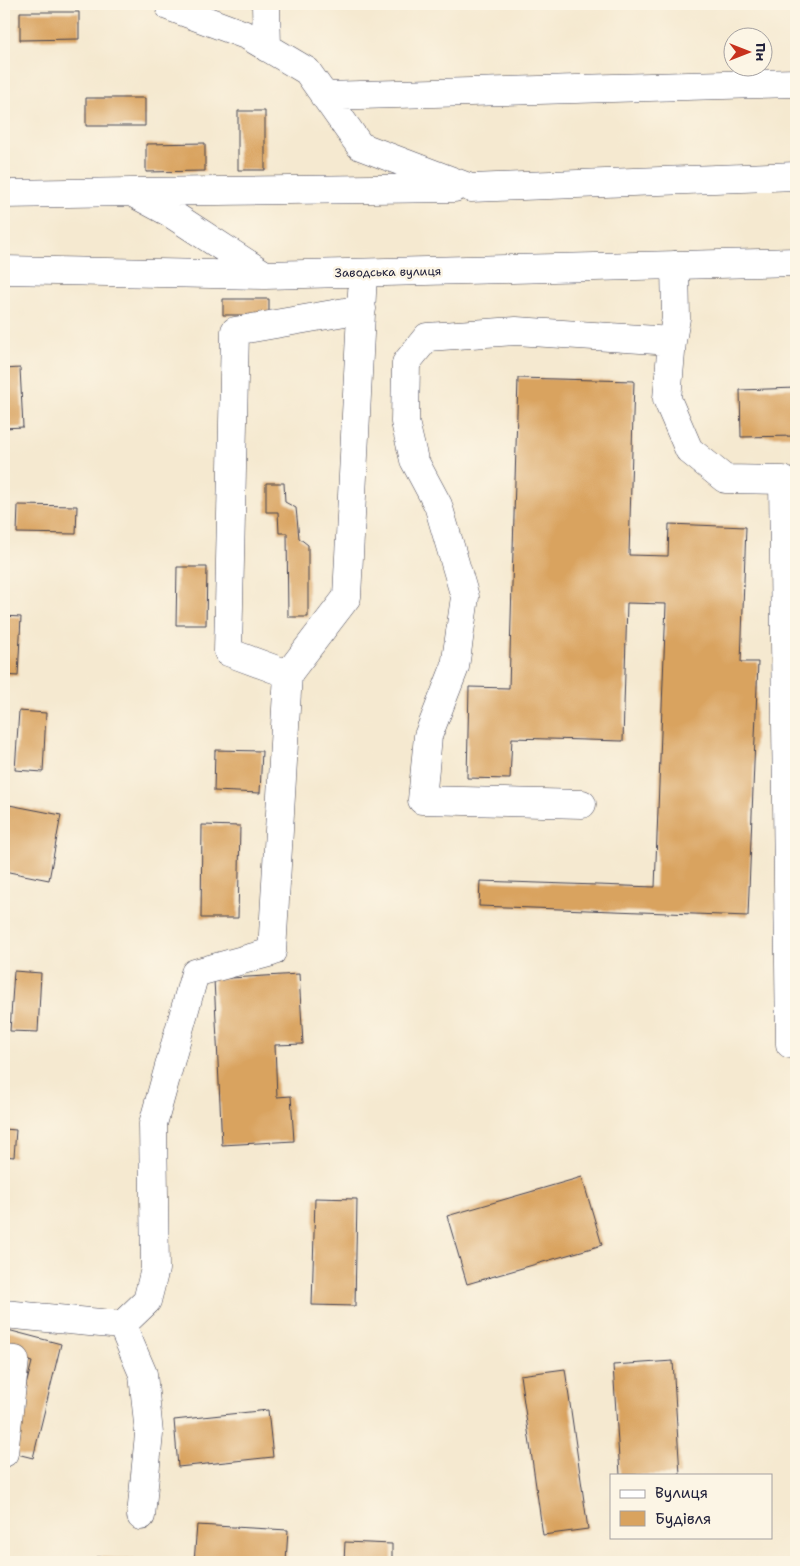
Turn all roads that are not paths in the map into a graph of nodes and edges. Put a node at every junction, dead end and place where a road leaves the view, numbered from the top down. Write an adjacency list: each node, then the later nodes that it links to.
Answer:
1 (169, 4): 3 (street)
2 (266, 4): 3 (street)
3 (267, 48): 5 (street)
4 (796, 82): 5 (street)
5 (324, 96): 7 (street)
6 (796, 176): 7 (street)
7 (471, 188): 8 (street)
8 (130, 192): 9 (street); 14 (street)
9 (4, 194)
10 (796, 262): 11 (street, Заводська вулиця)
11 (675, 265): 13 (street, Заводська вулиця); 16 (street)
12 (4, 270): 14 (street, Заводська вулиця)
13 (363, 273): 14 (street, Заводська вулиця); 15 (street)
14 (264, 275)
15 (362, 309): 17 (street); 17 (street)
16 (672, 341): 18 (street); 19 (street)
17 (288, 674): 21 (street)
18 (582, 804)
19 (796, 1044)
20 (4, 1314): 21 (street)
21 (122, 1325): 24 (street)
22 (4, 1359): 23 (street)
23 (4, 1453)
24 (140, 1516)

